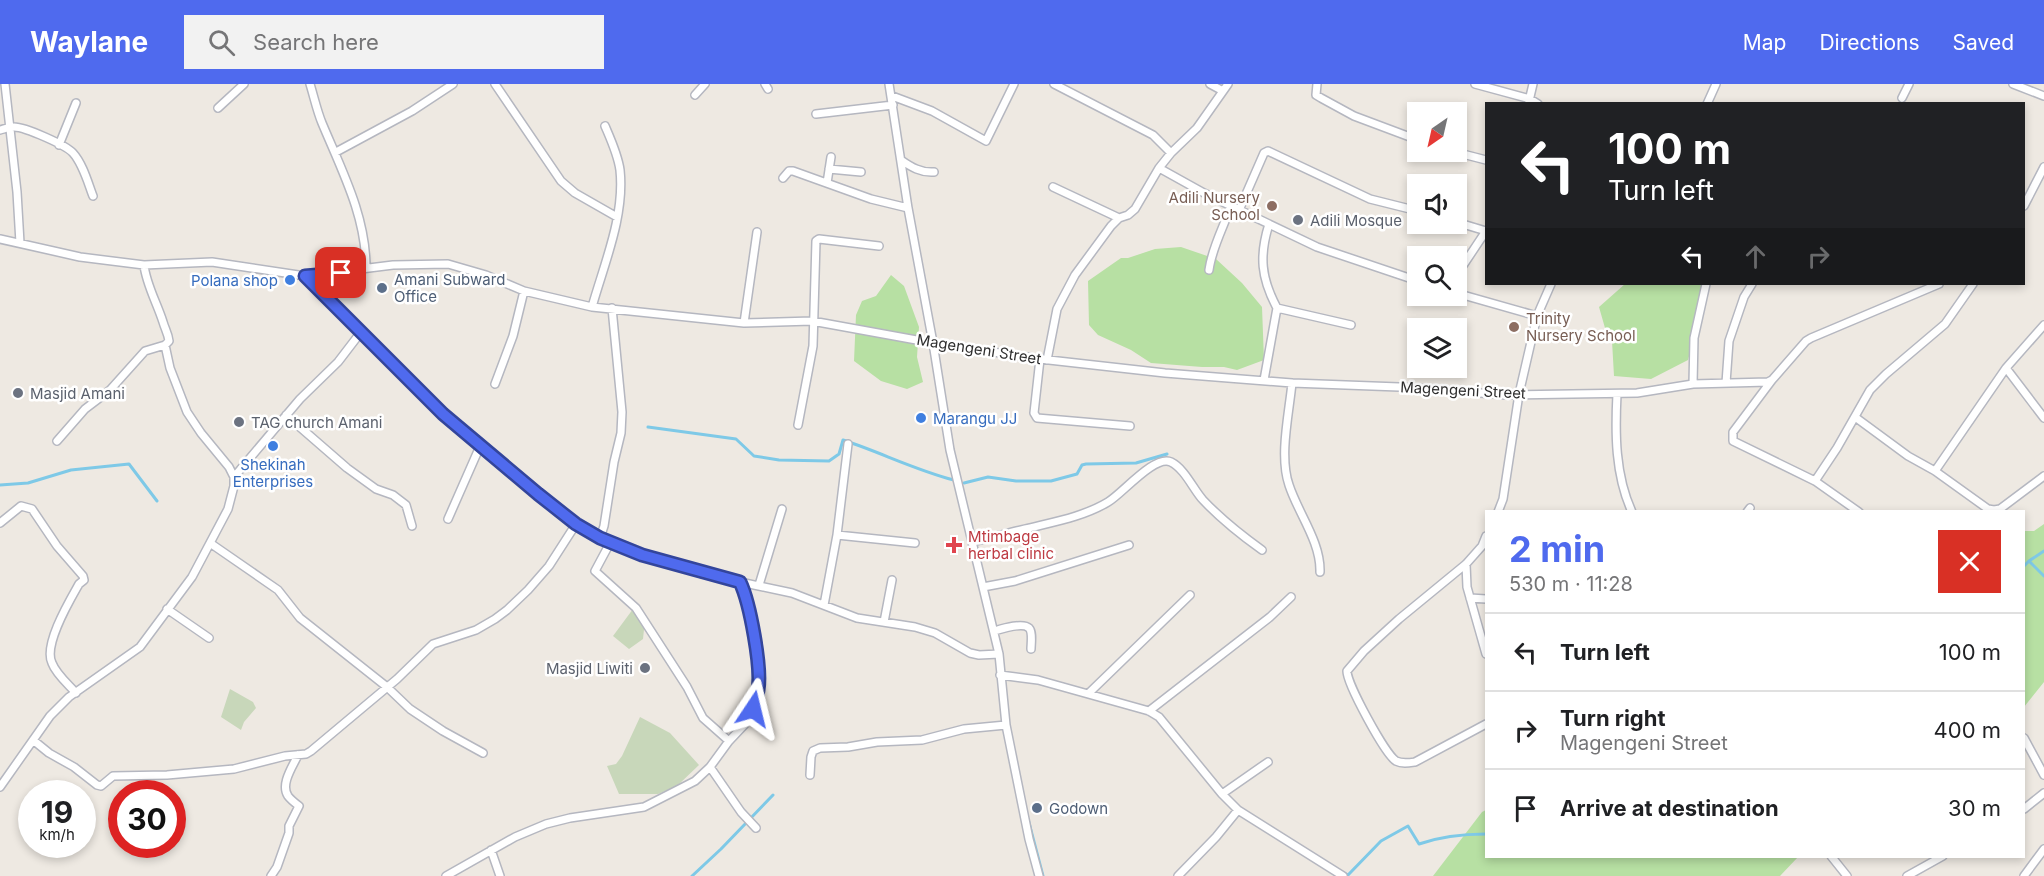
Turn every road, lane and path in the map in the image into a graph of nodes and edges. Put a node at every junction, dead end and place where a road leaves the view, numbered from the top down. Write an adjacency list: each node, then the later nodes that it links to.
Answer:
1 (5, 84): 30 (street)
2 (244, 84): 27 (street)
3 (310, 84): 34 (street)
4 (453, 84): 34 (street)
5 (495, 84): 54 (street)
6 (705, 84): 19 (street)
7 (889, 84): 20 (street)
8 (1014, 84): 20 (street)
9 (1054, 84): 35 (street)
10 (1210, 84): 18 (street)
11 (1228, 84): 18 (street)
12 (1317, 84): 32 (street)
13 (1474, 84): 23 (street)
14 (1533, 84): 23 (street)
15 (1716, 84): 24 (street)
16 (1909, 84): 22 (street)
17 (2013, 84): 21 (street)
18 (1223, 91): 35 (street)
19 (695, 95)
20 (892, 96): 26 (street)
21 (2044, 96)
22 (1902, 98)
23 (1529, 101)
24 (1708, 102)
25 (76, 103): 33 (street)
26 (893, 105): 28 (street); 38 (street)
27 (218, 108)
28 (816, 114)
29 (606, 126): 54 (street)
30 (10, 127): 31 (street); 33 (street); 62 (street)
31 (0, 130)
32 (1407, 136)
33 (59, 145): 48 (street)
34 (336, 152): 66 (street)
35 (1171, 153): 41 (street)
36 (1467, 155): 39 (street)
37 (831, 157): 42 (street)
38 (901, 160): 44 (street); 51 (street)
39 (1485, 160)
40 (2044, 167): 49 (street)
41 (1159, 168): 50 (street); 55 (street)
42 (829, 169): 43 (street); 46 (street)
43 (861, 172)
44 (934, 172)
45 (783, 178): 46 (street)
46 (827, 183): 51 (street)
47 (1053, 187): 55 (street)
48 (93, 196)
49 (2025, 204)
50 (1231, 205): 52 (street); 67 (street)
51 (908, 208): 86 (street)
52 (1240, 208): 53 (street); 56 (street)
53 (1407, 208)
54 (616, 217): 77 (street)
55 (1119, 218): 88 (street)
56 (1269, 224): 69 (street); 79 (street)
57 (1467, 225): 58 (street)
58 (1485, 231)
59 (757, 232): 82 (street)
60 (1485, 232): 64 (street)
61 (0, 238): 62 (street, Magengeni Street)
62 (20, 243): 65 (street, Magengeni Street)
63 (879, 246): 81 (street)
64 (1467, 260)
65 (144, 265): 68 (street, Magengeni Street); 87 (street)
66 (366, 268): 68 (street, Magengeni Street); 75 (street, Magengeni Street)
67 (1209, 270)
68 (305, 276): 85 (street)
69 (1407, 278)
70 (1551, 285): 80 (street)
71 (1706, 285): 95 (street)
72 (1751, 285): 93 (street)
73 (1937, 285): 91 (street)
74 (1972, 285): 99 (street)
75 (524, 291): 77 (street, Magengeni Street); 94 (street)
76 (1467, 296): 80 (street)
77 (592, 307): 78 (street, Magengeni Street)
78 (612, 308): 82 (street, Magengeni Street); 119 (street)
79 (1277, 308): 83 (street); 90 (street)
80 (1537, 316): 96 (street)
81 (812, 321): 82 (street, Magengeni Street); 86 (street, Magengeni Street); 101 (street)
82 (744, 323)
83 (1351, 324)
84 (2044, 326): 89 (street)
85 (361, 332): 98 (street); 104 (street)
86 (933, 343): 88 (street, Magengeni Street); 121 (street)
87 (165, 345): 103 (street); 108 (street)
88 (1043, 359): 90 (street, Magengeni Street); 102 (street)
89 (2006, 368): 100 (street); 106 (street)
90 (1264, 380): 92 (street, Magengeni Street)
91 (1772, 380): 93 (street, Magengeni Street); 109 (street)
92 (1292, 383): 96 (street, Magengeni Street); 128 (street)
93 (1726, 383): 95 (street, Magengeni Street)
94 (495, 384)
95 (1693, 384): 97 (street, Magengeni Street)
96 (1519, 394): 97 (street, Magengeni Street); 111 (street)
97 (1617, 394): 112 (street)
98 (286, 415): 108 (street); 117 (street)
99 (1855, 417): 106 (street); 109 (street)
100 (2044, 418)
101 (798, 425)
102 (1130, 426)
103 (57, 441)
104 (481, 444): 114 (street); 116 (street)
105 (848, 444): 118 (street)
106 (1935, 471): 107 (street)
107 (2044, 476)
108 (234, 477): 122 (street)
109 (1815, 481): 113 (street)
110 (782, 509): 131 (street)
111 (1499, 510)
112 (1631, 510)
113 (1856, 510)
114 (448, 519)
115 (0, 523): 147 (street)
116 (576, 524): 119 (street); 146 (street)
117 (412, 526)
118 (837, 535): 124 (street); 137 (street)
119 (600, 538): 123 (street)
120 (1485, 538): 127 (street)
121 (972, 542): 126 (street); 132 (street)
122 (210, 543): 138 (street); 146 (street)
123 (610, 543): 130 (street); 154 (street)
124 (915, 543)
125 (1129, 545): 132 (street)
126 (1262, 550)
127 (1466, 564): 135 (street); 151 (street)
128 (1320, 572)
129 (892, 580): 139 (street)
130 (740, 582): 131 (street); 154 (street)
131 (759, 585): 137 (street)
132 (983, 588): 140 (street)
133 (1190, 595): 148 (street)
134 (1291, 597): 149 (street)
135 (1470, 598): 136 (street); 143 (street)
136 (1485, 599)
137 (824, 605): 139 (street)
138 (166, 609): 141 (street); 147 (street)
139 (884, 622): 144 (street)
140 (994, 631): 142 (street); 144 (street)
141 (209, 638)
142 (1031, 649)
143 (1485, 649)
144 (999, 654): 145 (street)
145 (1000, 675): 148 (street); 150 (street)
146 (387, 687): 155 (street); 156 (street)
147 (76, 693): 152 (street)
148 (1089, 693): 149 (street)
149 (1149, 711): 163 (street)
150 (1006, 725): 159 (street); 174 (street)
151 (1485, 725)
152 (33, 740): 156 (street); 161 (street)
153 (2025, 740): 160 (street)
154 (729, 741): 158 (street)
155 (483, 753)
156 (298, 755): 171 (street)
157 (1268, 762): 163 (street)
158 (710, 767): 166 (street); 168 (street)
159 (810, 775)
160 (2044, 775)
161 (0, 787)
162 (2044, 793): 164 (street)
163 (1222, 794): 165 (street)
164 (2025, 807)
165 (1238, 810): 175 (street); 176 (street)
166 (756, 828)
167 (2044, 849): 179 (street)
168 (491, 850): 172 (street); 173 (street)
169 (1833, 858): 177 (street)
170 (1939, 858): 178 (street)
171 (271, 876)
172 (446, 876)
173 (500, 876)
174 (1039, 876)
175 (1178, 876)
176 (1343, 876)
177 (1847, 876)
178 (1907, 876)
179 (2024, 876)

